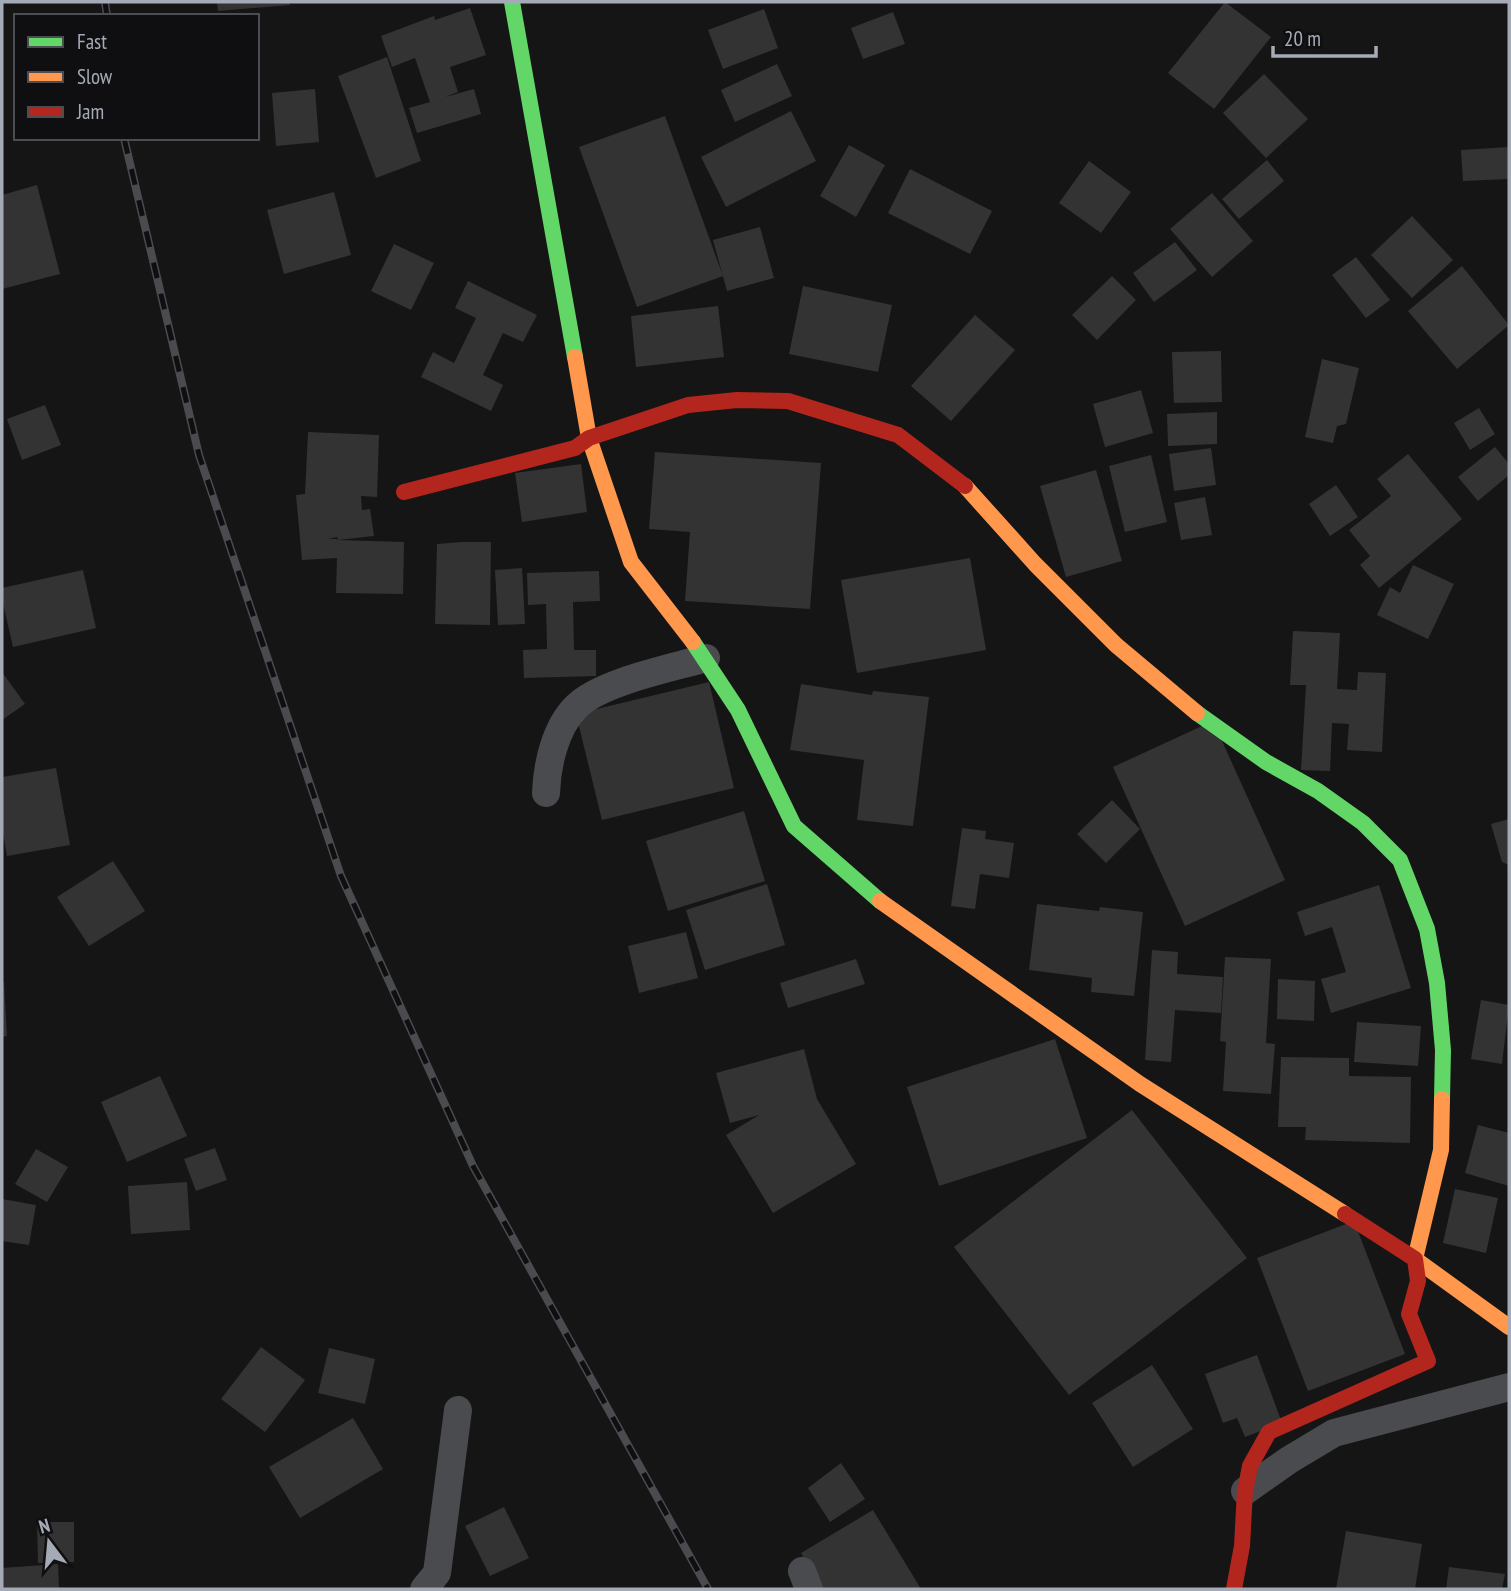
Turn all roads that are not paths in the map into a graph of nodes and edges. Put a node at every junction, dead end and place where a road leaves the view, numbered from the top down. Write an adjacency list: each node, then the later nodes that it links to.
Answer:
1 (512, 2): 2 (street)
2 (589, 438): 3 (street); 4 (street); 6 (street)
3 (404, 492)
4 (706, 658): 5 (street); 6 (street)
5 (546, 793)
6 (1415, 1259): 7 (street); 10 (street)
7 (1509, 1327)
8 (1509, 1387): 10 (street)
9 (458, 1410): 11 (street)
10 (1245, 1491): 12 (street)
11 (424, 1589)
12 (1234, 1589)

